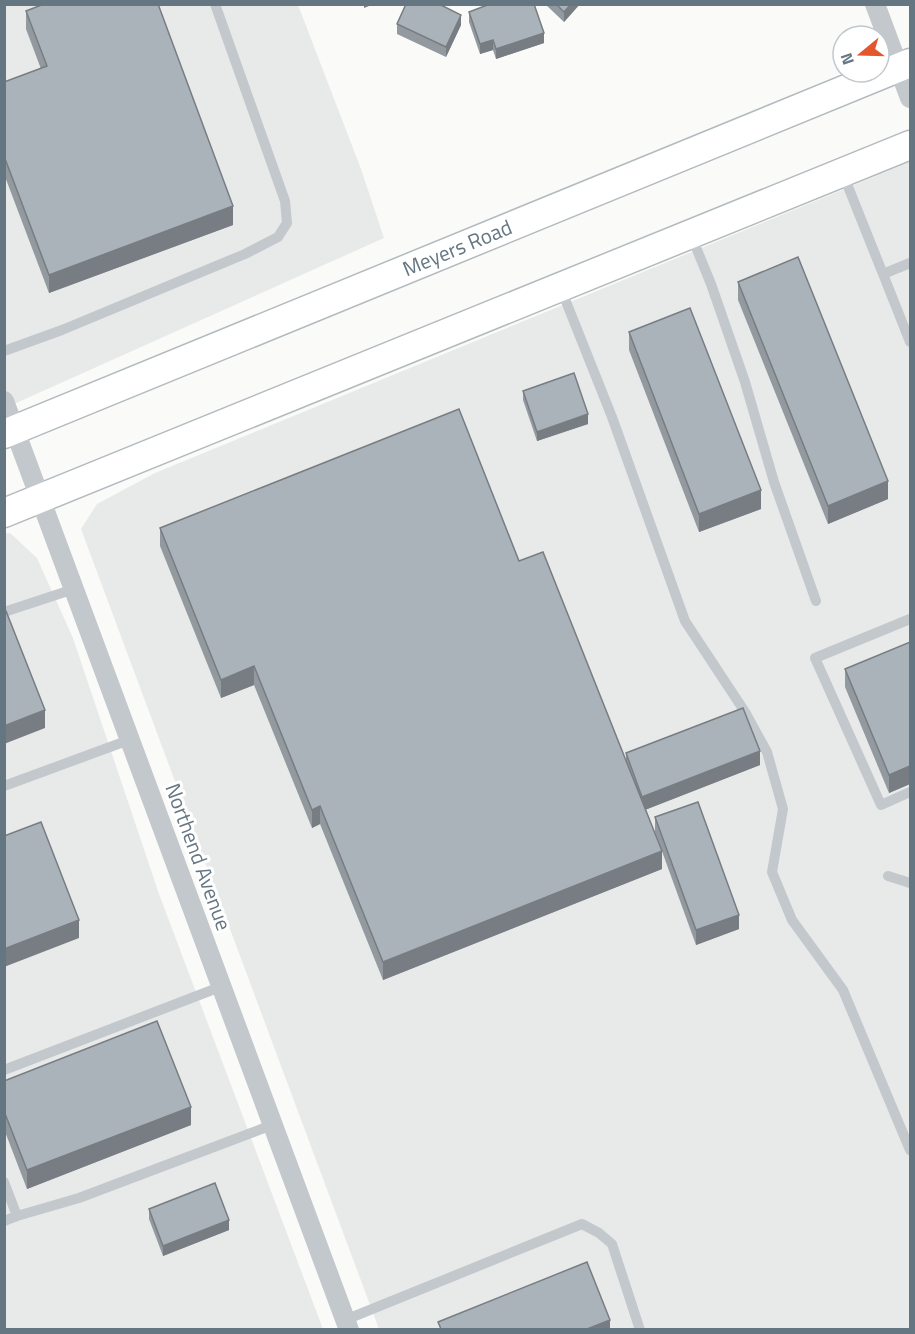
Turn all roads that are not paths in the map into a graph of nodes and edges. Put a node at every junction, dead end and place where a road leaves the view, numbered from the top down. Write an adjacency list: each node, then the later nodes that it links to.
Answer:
1 (215, 4): 12 (lane)
2 (875, 4): 3 (street)
3 (904, 66): 4 (street); 14 (street, Meyers Road)
4 (910, 98)
5 (910, 144): 6 (street)
6 (842, 172): 7 (street); 9 (lane)
7 (690, 234): 10 (street); 18 (lane)
8 (910, 263): 9 (lane)
9 (883, 274): 11 (lane)
10 (560, 288): 15 (street); 29 (lane)
11 (910, 342)
12 (4, 351)
13 (4, 401): 14 (street, Northend Avenue)
14 (10, 432): 15 (street, Northend Avenue)
15 (41, 500): 16 (street); 17 (street, Northend Avenue)
16 (4, 513)
17 (74, 589): 19 (lane); 21 (street, Northend Avenue)
18 (816, 601)
19 (4, 612)
20 (910, 619): 23 (lane)
21 (129, 740): 22 (lane); 26 (street, Northend Avenue)
22 (4, 786)
23 (910, 792)
24 (888, 876): 25 (lane)
25 (910, 883)
26 (220, 987): 27 (lane); 28 (street, Northend Avenue)
27 (4, 1070)
28 (272, 1125): 31 (lane); 33 (street, Northend Avenue)
29 (910, 1150)
30 (4, 1182): 31 (lane)
31 (17, 1216): 32 (lane)
32 (4, 1221)
33 (347, 1324): 34 (lane)
34 (640, 1329)

